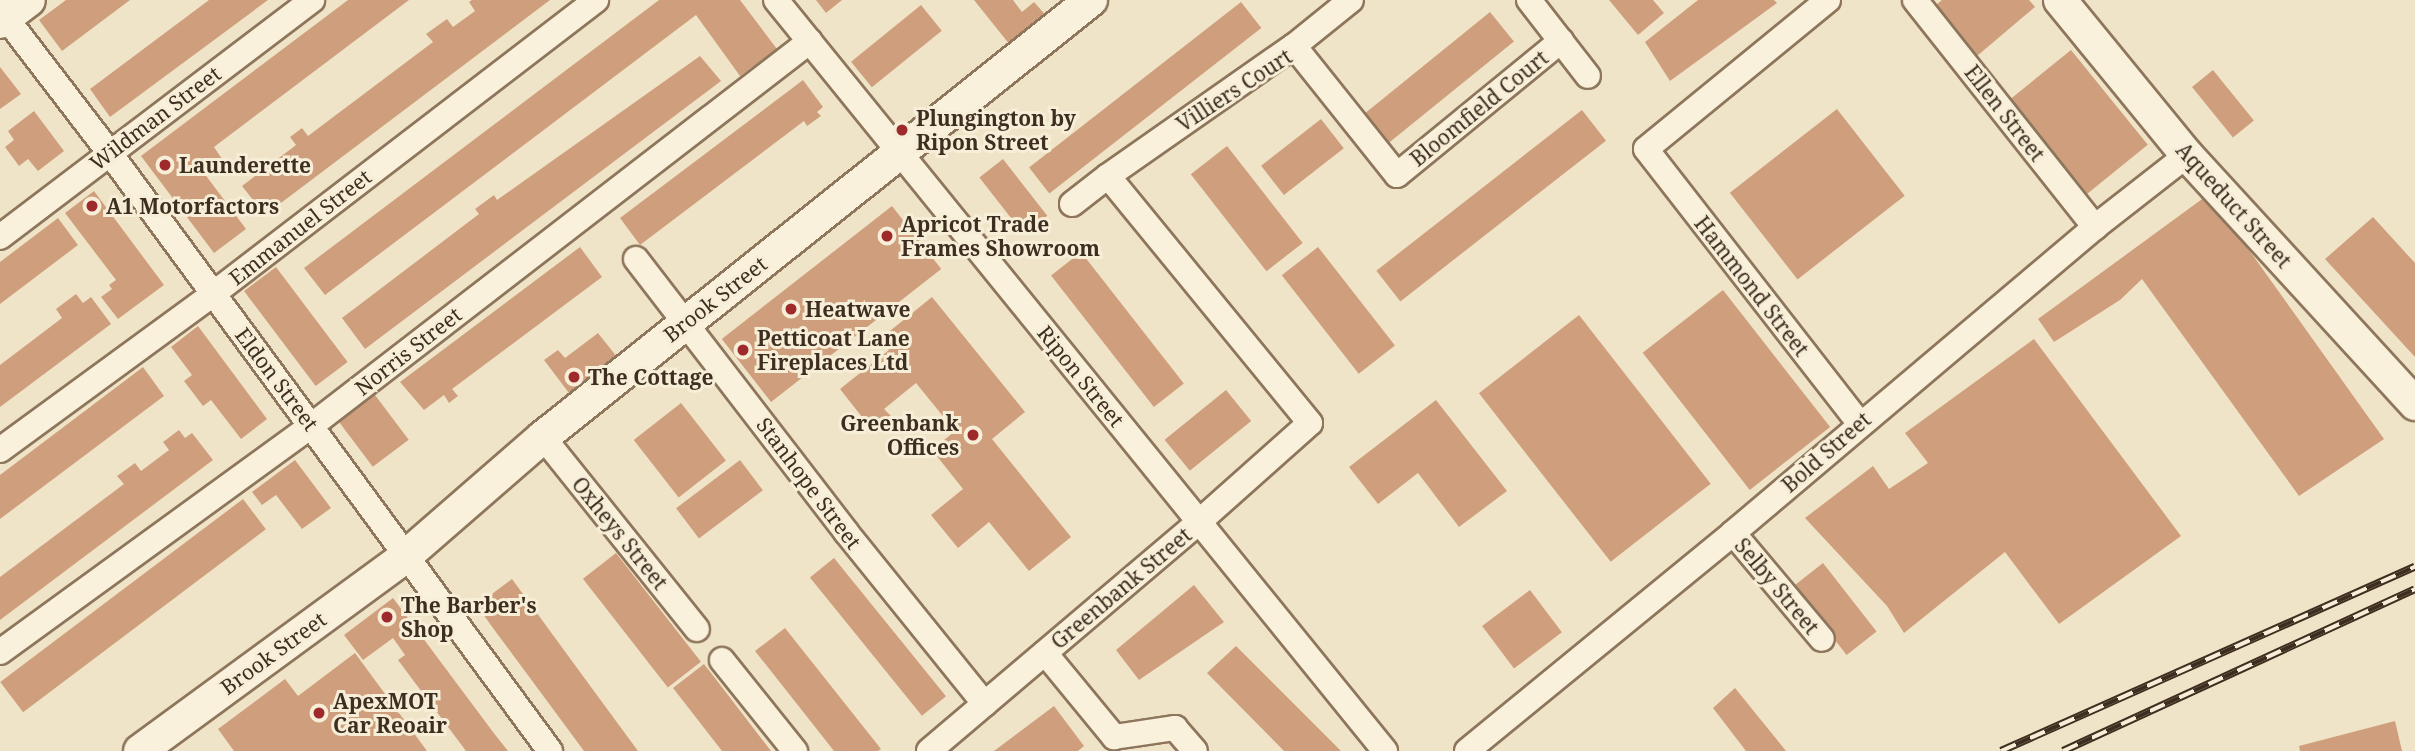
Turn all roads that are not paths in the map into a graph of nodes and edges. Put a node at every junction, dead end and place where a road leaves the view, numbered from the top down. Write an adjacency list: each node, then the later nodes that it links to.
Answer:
1 (312, 0): 15 (street, Wildman Street)
2 (596, 0): 24 (street, Emmanuel Street)
3 (776, 0): 12 (street, Ripon Street)
4 (1091, 0): 16 (street, Brook Street)
5 (1351, 0): 13 (street)
6 (1529, 0): 11 (street)
7 (1828, 0): 27 (street, Hammond Street)
8 (1916, 0): 21 (street, Ellen Street)
9 (2060, 0): 17 (street, Aqueduct Street)
10 (9, 12): 15 (street, Eldon Street)
11 (1561, 40): 14 (street); 18 (street, Bloomfield Court)
12 (810, 41): 16 (street, Ripon Street); 28 (street, Norris Street)
13 (1294, 46): 18 (street, Villiers Court); 19 (street, Villiers Court)
14 (1588, 76)
15 (109, 152): 22 (street, Wildman Street); 24 (street, Eldon Street)
16 (899, 154): 25 (street, Brook Street); 31 (street, Ripon Street)
17 (2187, 155): 21 (street, Bold Street); 26 (street, Aqueduct Street)
18 (1396, 175)
19 (1108, 176): 20 (street, Villiers Court); 31 (street, Greenbank Street)
20 (1072, 204)
21 (2095, 227): 27 (street, Bold Street)
22 (0, 237)
23 (636, 259): 25 (street, Stanhope Street)
24 (213, 294): 28 (street, Eldon Street); 30 (street, Emmanuel Street)
25 (686, 322): 29 (street, Brook Street); 39 (street, Stanhope Street)
26 (2415, 404)
27 (1859, 423): 32 (street, Bold Street)
28 (311, 426): 33 (street, Eldon Street); 36 (street, Norris Street)
29 (543, 437): 33 (street, Brook Street); 34 (street, Oxheys Street)
30 (0, 450)
31 (1200, 521): 37 (street, Greenbank Street); 46 (street, Ripon Street)
32 (1733, 533): 35 (street, Selby Street); 47 (street, Bold Street)
33 (406, 556): 41 (street, Brook Street); 42 (street, Eldon Street)
34 (697, 629)
35 (1822, 639)
36 (0, 652)
37 (1045, 653): 39 (street, Greenbank Street); 40 (street)
38 (722, 660): 43 (street)
39 (985, 704): 44 (street, Greenbank Street)
40 (1109, 744): 45 (street)
41 (140, 751)
42 (550, 751)
43 (795, 751)
44 (929, 751)
45 (1195, 751)
46 (1385, 751)
47 (1467, 751)

